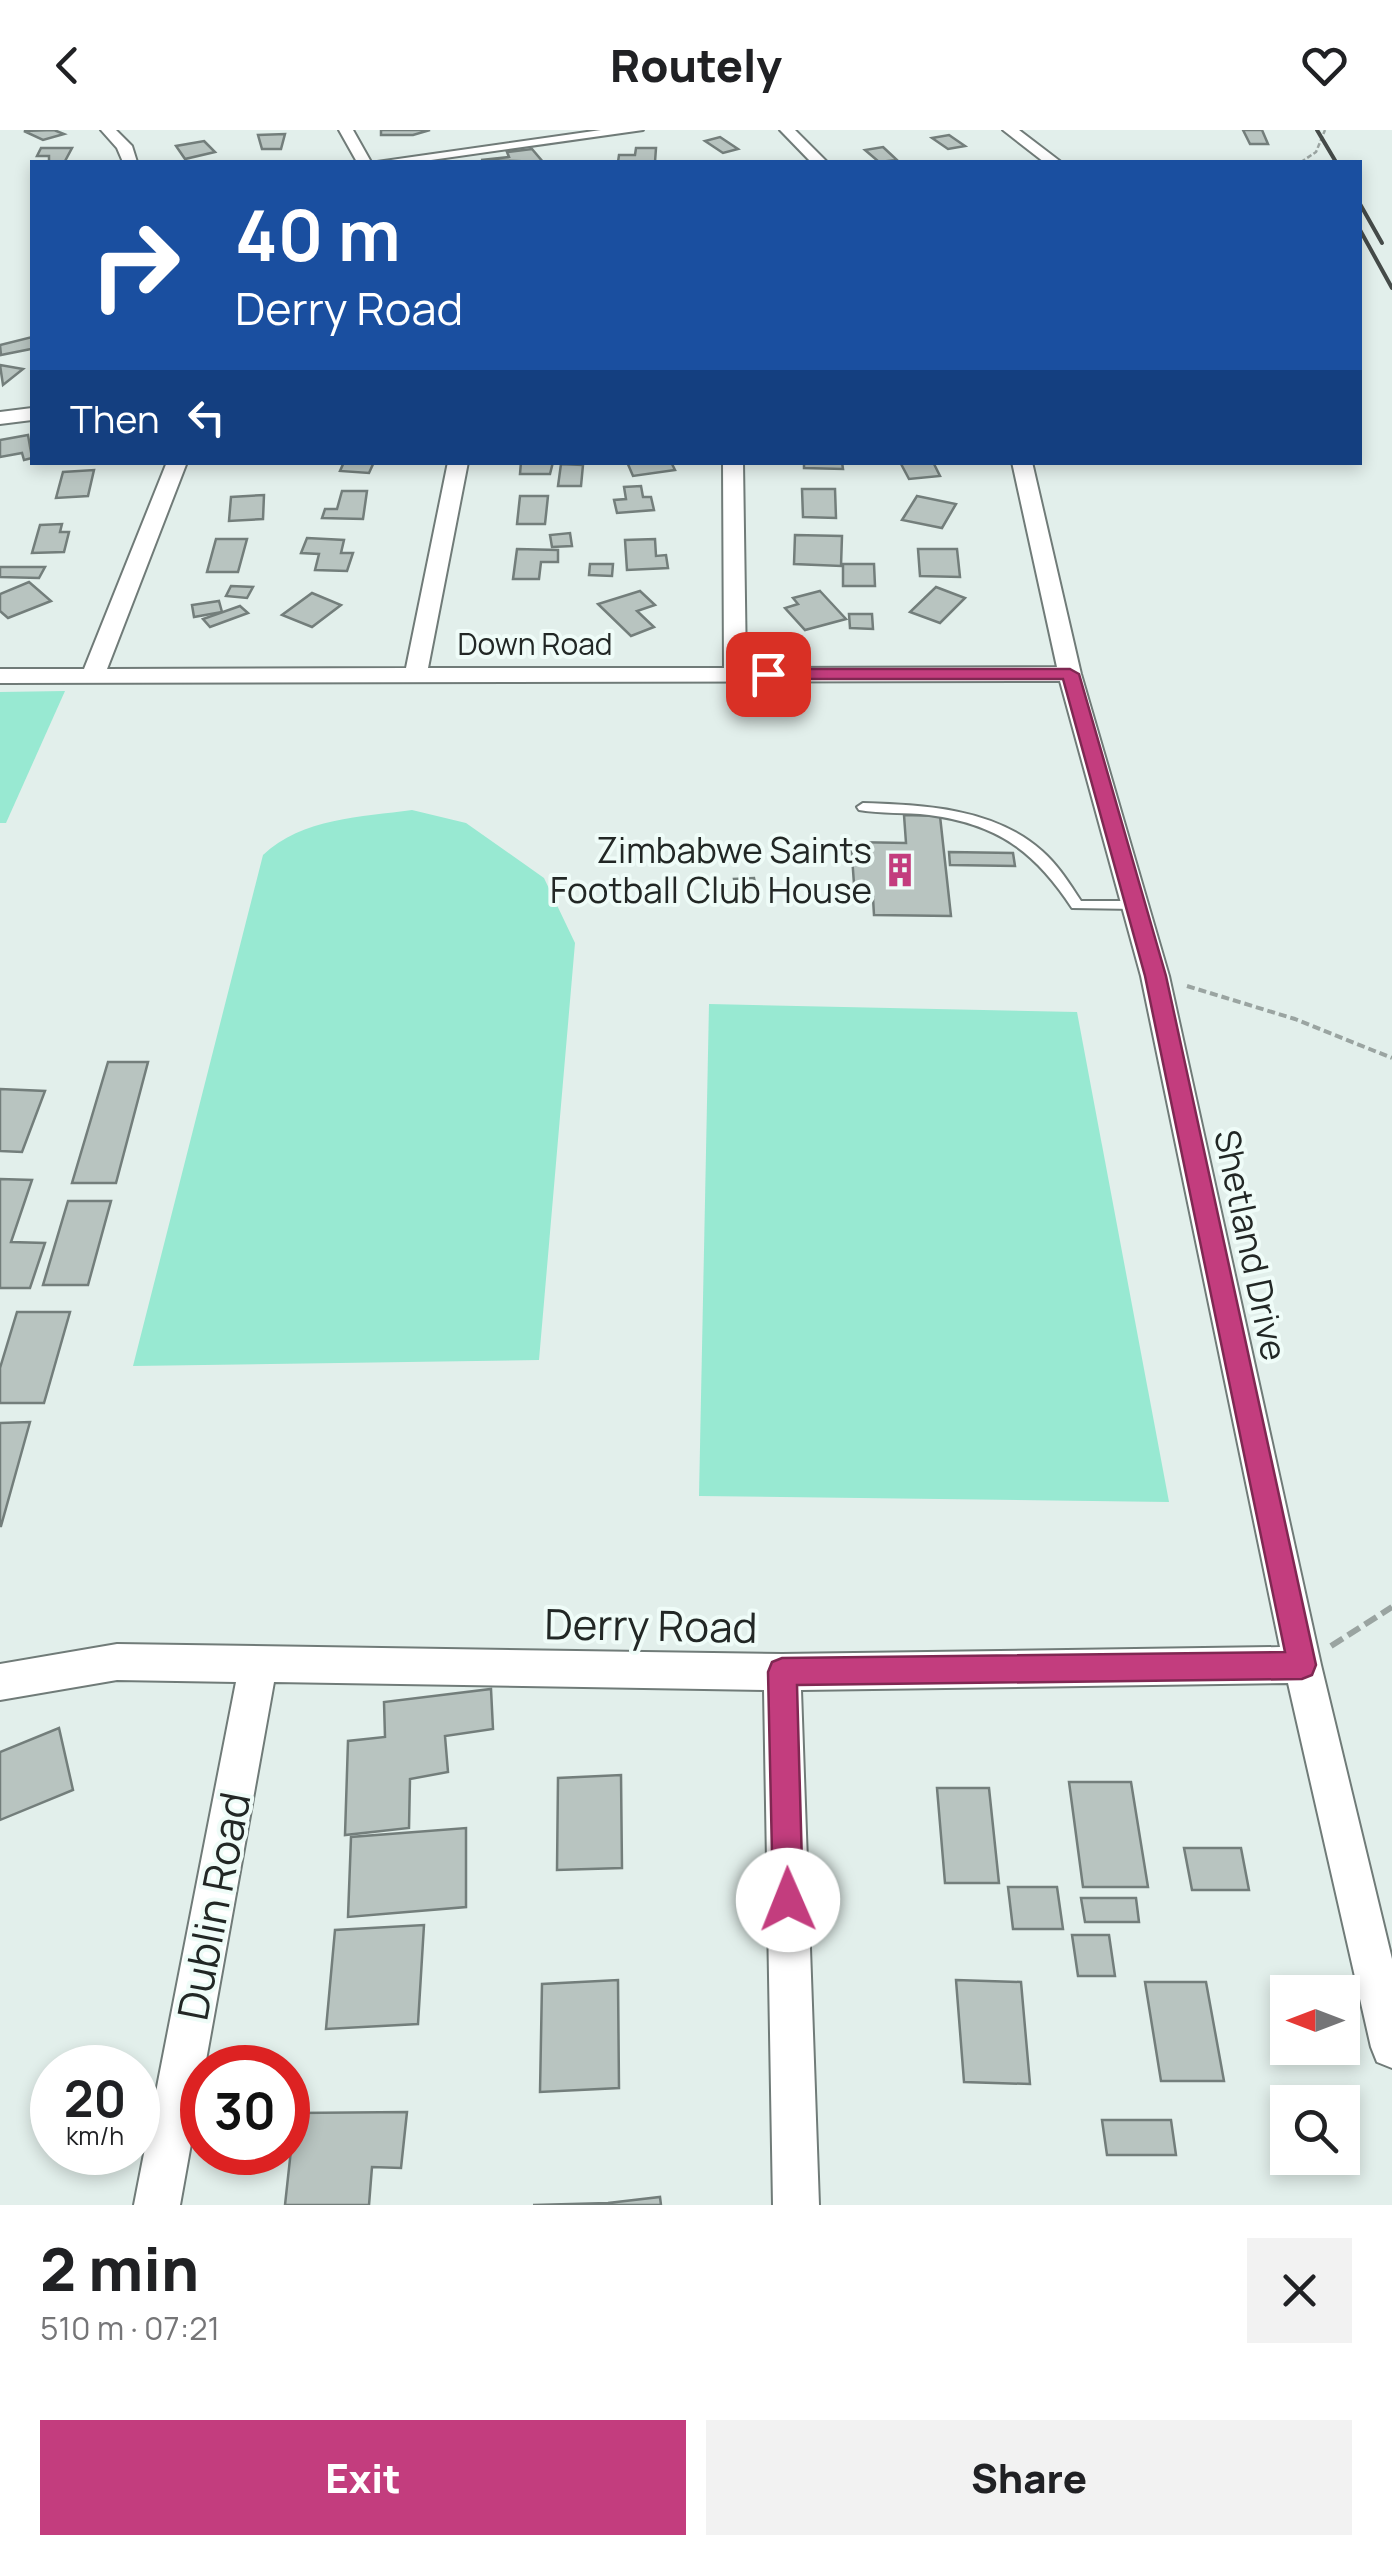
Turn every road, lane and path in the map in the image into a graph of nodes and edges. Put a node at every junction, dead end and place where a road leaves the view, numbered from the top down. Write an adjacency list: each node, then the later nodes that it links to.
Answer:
1 (108, 130): 8 (street)
2 (346, 130): 9 (street)
3 (636, 130): 7 (street)
4 (786, 130): 11 (street)
5 (1010, 130): 12 (street)
6 (1325, 130): 13 (path)
7 (572, 140): 10 (street)
8 (129, 160)
9 (363, 160)
10 (402, 160)
11 (817, 160)
12 (1049, 160)
13 (1303, 160)
14 (30, 414): 15 (street)
15 (0, 418)
16 (176, 465): 24 (street)
17 (457, 465): 20 (street)
18 (734, 465): 21 (street)
19 (1023, 465): 22 (street, Shetland Drive)
20 (416, 673): 21 (street, Down Road); 24 (street, Down Road)
21 (735, 674): 22 (street, Down Road)
22 (1070, 674): 26 (street, Shetland Drive)
23 (0, 676): 24 (street, Down Road)
24 (93, 676)
25 (864, 807): 26 (lane)
26 (1135, 905): 27 (street, Shetland Drive)
27 (1155, 976): 28 (path); 30 (street, Shetland Drive)
28 (1392, 1058)
29 (1392, 1607): 30 (path)
30 (1302, 1665): 32 (street, Derry Road); 34 (street, Shetland Drive)
31 (258, 1666): 32 (street, Derry Road); 33 (street, Derry Road); 35 (street, Dublin Road)
32 (782, 1672): 36 (street)
33 (0, 1682)
34 (1392, 2048)
35 (158, 2205)
36 (796, 2205)

